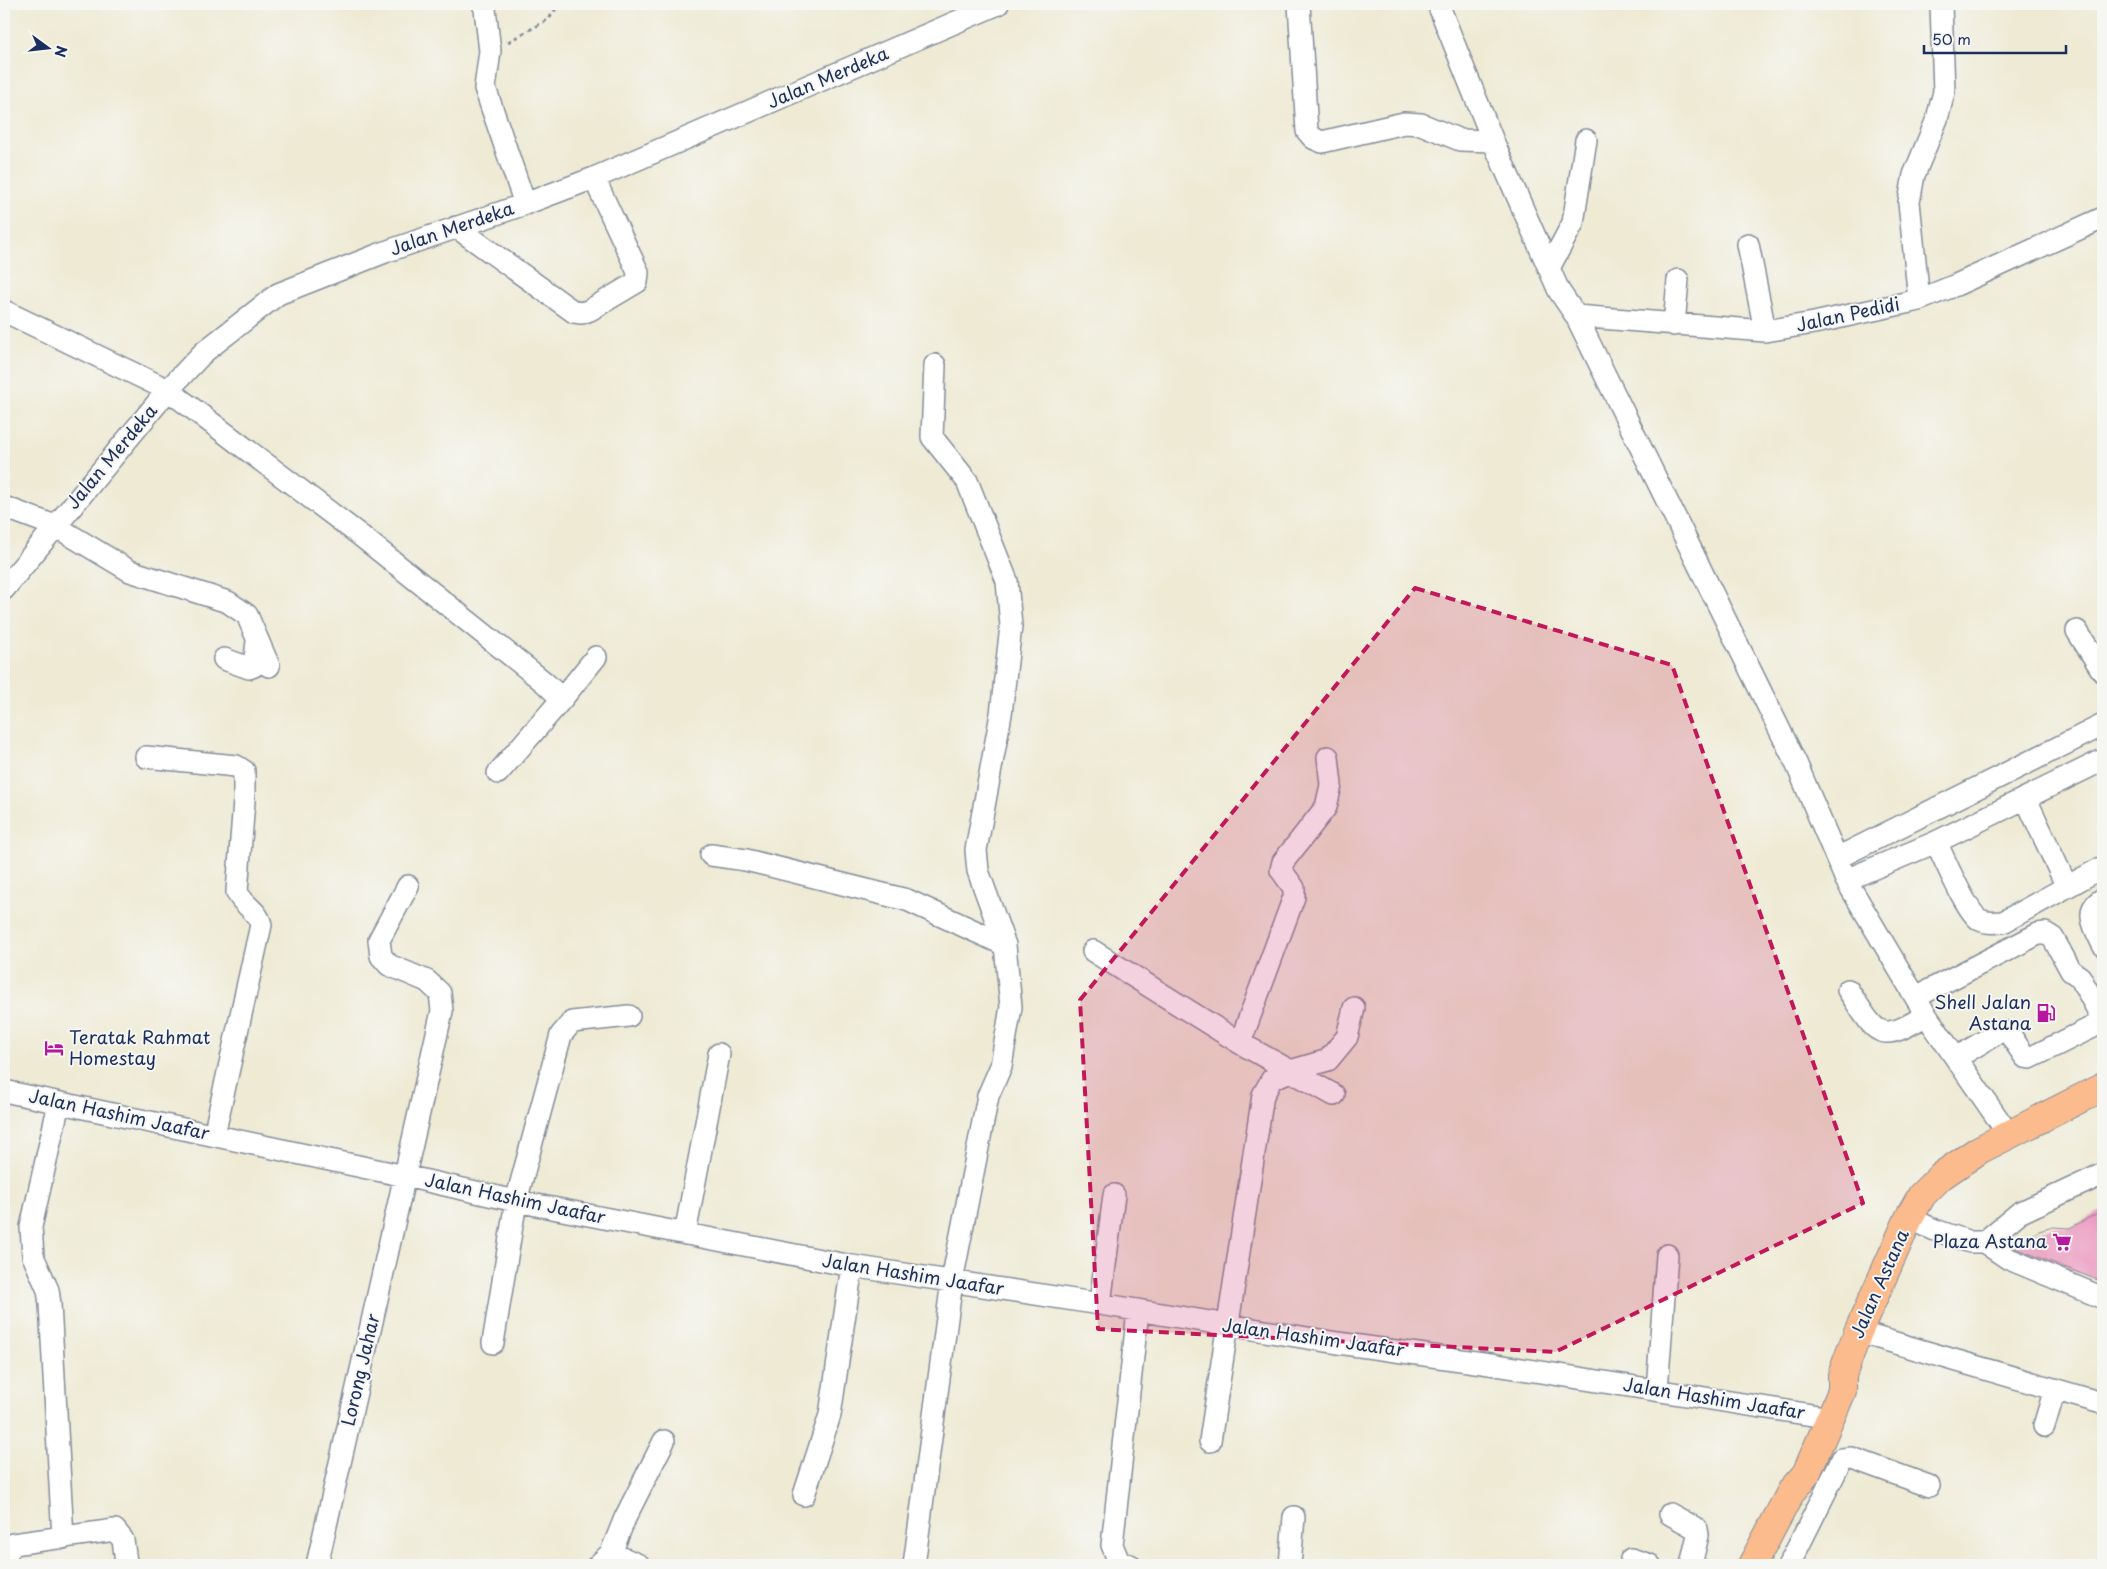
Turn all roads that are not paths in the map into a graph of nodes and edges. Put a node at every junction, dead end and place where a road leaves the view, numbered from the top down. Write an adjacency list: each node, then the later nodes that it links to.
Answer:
1 (483, 4): 10 (street)
2 (998, 4): 6 (street, Jalan Merdeka)
3 (1299, 4): 8 (street)
4 (1438, 4): 8 (street)
5 (1941, 4): 16 (street)
6 (967, 11): 9 (street, Jalan Merdeka)
7 (1586, 140): 14 (street)
8 (1493, 141): 14 (street)
9 (594, 178): 10 (street, Jalan Merdeka); 12 (street)
10 (525, 204): 12 (street, Jalan Merdeka)
11 (2103, 218): 16 (street, Jalan Pedidi)
12 (456, 227): 22 (street, Jalan Merdeka)
13 (1748, 244): 20 (street)
14 (1549, 268): 18 (street)
15 (1678, 280): 19 (street)
16 (1919, 300): 20 (street, Jalan Pedidi)
17 (4, 311): 22 (street)
18 (1576, 316): 19 (street, Jalan Pedidi); 41 (street)
19 (1674, 325): 20 (street, Jalan Pedidi)
20 (1765, 331)
21 (935, 365): 47 (street)
22 (168, 390): 24 (street, Jalan Merdeka); 32 (street)
23 (4, 508): 24 (street)
24 (55, 526): 25 (street, Jalan Merdeka); 27 (street)
25 (4, 589)
26 (2077, 631): 31 (street)
27 (258, 641): 29 (street); 30 (street)
28 (596, 657): 32 (street)
29 (224, 659)
30 (269, 666)
31 (2103, 672)
32 (562, 698): 37 (street)
33 (2103, 725): 41 (street)
34 (146, 757): 63 (street)
35 (1328, 757): 55 (street)
36 (2103, 760): 38 (street)
37 (498, 774)
38 (2026, 799): 39 (street); 45 (street)
39 (1936, 842): 43 (street); 45 (street)
40 (711, 855): 47 (street)
41 (1837, 858): 43 (street)
42 (2103, 867): 45 (street)
43 (1846, 880): 51 (street)
44 (408, 886): 66 (street, Lorong Jahar)
45 (2067, 887)
46 (2103, 899): 48 (street)
47 (1005, 945): 74 (street)
48 (2103, 945)
49 (1093, 951): 55 (street)
50 (1848, 990): 51 (street)
51 (1921, 1006): 54 (street); 57 (street)
52 (1354, 1008): 58 (street)
53 (629, 1016): 68 (street)
54 (2103, 1021): 57 (street)
55 (1240, 1043): 58 (street)
56 (720, 1054): 70 (street)
57 (1956, 1058): 64 (street)
58 (1290, 1071): 61 (street); 78 (street)
59 (2103, 1087): 64 (main road, Jalan Astana)
60 (4, 1091): 62 (street, Jalan Hashim Jaafar)
61 (1334, 1095)
62 (59, 1103): 63 (street, Jalan Hashim Jaafar); 92 (street)
63 (214, 1135): 66 (street, Jalan Hashim Jaafar)
64 (2009, 1135): 69 (main road, Jalan Astana)
65 (2103, 1174): 71 (street)
66 (405, 1176): 68 (street, Jalan Hashim Jaafar); 96 (street, Lorong Jahar)
67 (1114, 1195): 76 (street)
68 (516, 1201): 70 (street, Jalan Hashim Jaafar); 80 (street)
69 (1909, 1218): 71 (street); 79 (main road, Jalan Astana)
70 (685, 1234): 73 (street, Jalan Hashim Jaafar)
71 (1984, 1242): 75 (street)
72 (1668, 1255): 81 (street)
73 (852, 1266): 74 (street, Jalan Hashim Jaafar); 89 (street)
74 (952, 1281): 76 (street, Jalan Hashim Jaafar); 98 (street)
75 (2103, 1298)
76 (1100, 1304): 77 (street, Jalan Hashim Jaafar)
77 (1138, 1311): 78 (street, Jalan Hashim Jaafar); 99 (street)
78 (1227, 1326): 81 (street, Jalan Hashim Jaafar); 87 (street)
79 (1858, 1332): 82 (street); 84 (main road, Jalan Astana)
80 (493, 1343)
81 (1657, 1390): 84 (street, Jalan Hashim Jaafar)
82 (2055, 1390): 83 (street); 85 (street)
83 (2098, 1402)
84 (1824, 1418): 102 (main road, Jalan Astana)
85 (2044, 1426)
86 (664, 1441): 93 (street)
87 (1210, 1441)
88 (1929, 1486): 103 (street)
89 (804, 1495)
90 (1670, 1514): 101 (street)
91 (1294, 1516): 100 (street)
92 (63, 1538): 94 (street); 95 (street)
93 (605, 1559): 97 (street)
94 (126, 1562)
95 (6, 1565)
96 (318, 1565)
97 (639, 1565)
98 (914, 1565)
99 (1130, 1565)
100 (1290, 1565)
101 (1691, 1565)
102 (1752, 1565)
103 (1789, 1565)

